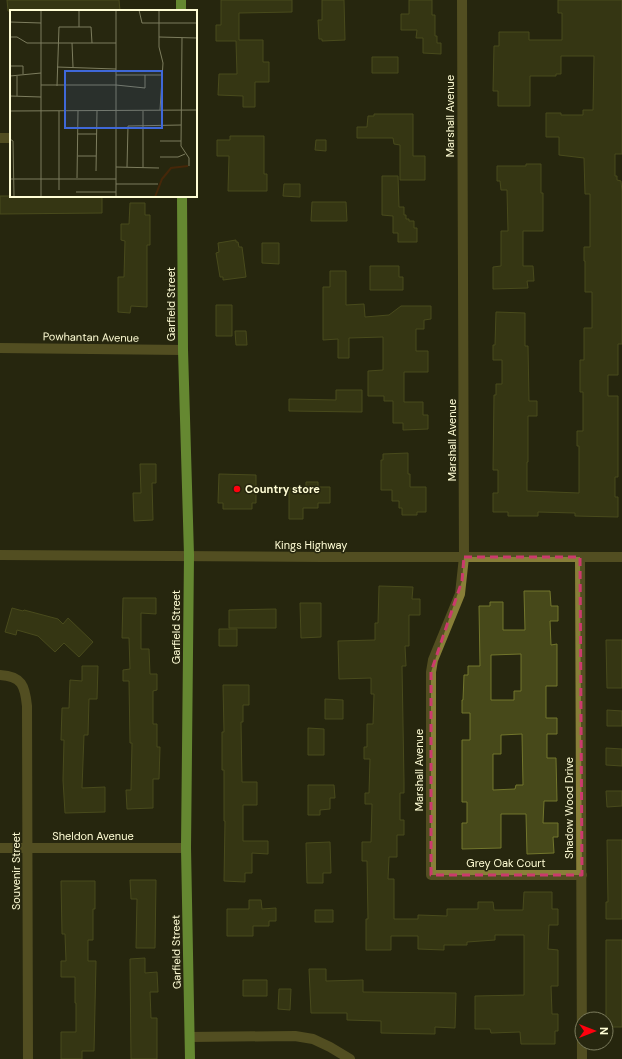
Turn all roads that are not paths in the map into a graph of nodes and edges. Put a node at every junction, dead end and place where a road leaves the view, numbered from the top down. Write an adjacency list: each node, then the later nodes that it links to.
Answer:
1 (181, 0): 3 (main road)
2 (462, 0): 9 (street, Marshall Avenue)
3 (182, 10)
4 (182, 197): 6 (main road, Garfield Street)
5 (0, 348): 6 (street, Powhantan Avenue)
6 (183, 350): 8 (main road, Garfield Street)
7 (0, 555): 8 (street, Kings Highway)
8 (189, 555): 9 (street, Kings Highway); 15 (main road, Garfield Street)
9 (464, 557): 10 (street, Kings Highway); 16 (street, Marshall Avenue)
10 (580, 557): 11 (street, Kings Highway); 17 (street, Shadow Wood Drive)
11 (622, 557)
12 (0, 675): 14 (street, Souvenir Street)
13 (0, 848): 14 (street, Sheldon Avenue)
14 (28, 848): 15 (street, Sheldon Avenue); 19 (street, Souvenir Street)
15 (186, 848): 18 (main road, Garfield Street)
16 (431, 875): 17 (street, Grey Oak Court)
17 (582, 875): 22 (street, Shadow Wood Drive)
18 (190, 1037): 20 (main road, Garfield Street); 21 (street)
19 (28, 1059)
20 (190, 1059)
21 (350, 1059)
22 (582, 1059)

